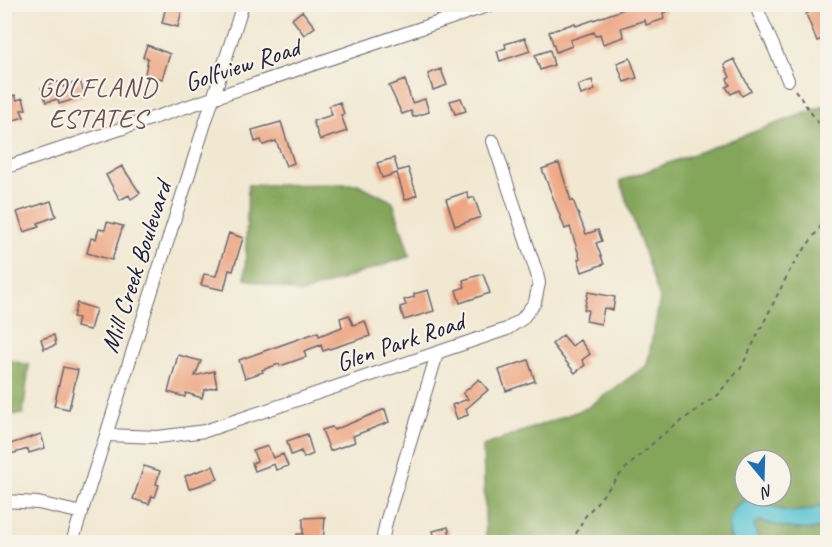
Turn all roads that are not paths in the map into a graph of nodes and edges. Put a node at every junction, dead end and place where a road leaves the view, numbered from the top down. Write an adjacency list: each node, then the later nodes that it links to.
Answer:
1 (243, 4): 5 (street, Mill Creek Boulevard)
2 (493, 4): 5 (street, Golfview Road)
3 (755, 4): 4 (street)
4 (788, 80)
5 (212, 99): 7 (street, Golfview Road); 9 (street, Mill Creek Boulevard)
6 (493, 141): 8 (street, Glen Park Road)
7 (4, 168)
8 (437, 354): 9 (street, Glen Park Road); 13 (street)
9 (106, 435): 11 (street, Mill Creek Boulevard)
10 (4, 501): 11 (street)
11 (82, 513): 12 (street, Mill Creek Boulevard)
12 (72, 543)
13 (382, 543)

